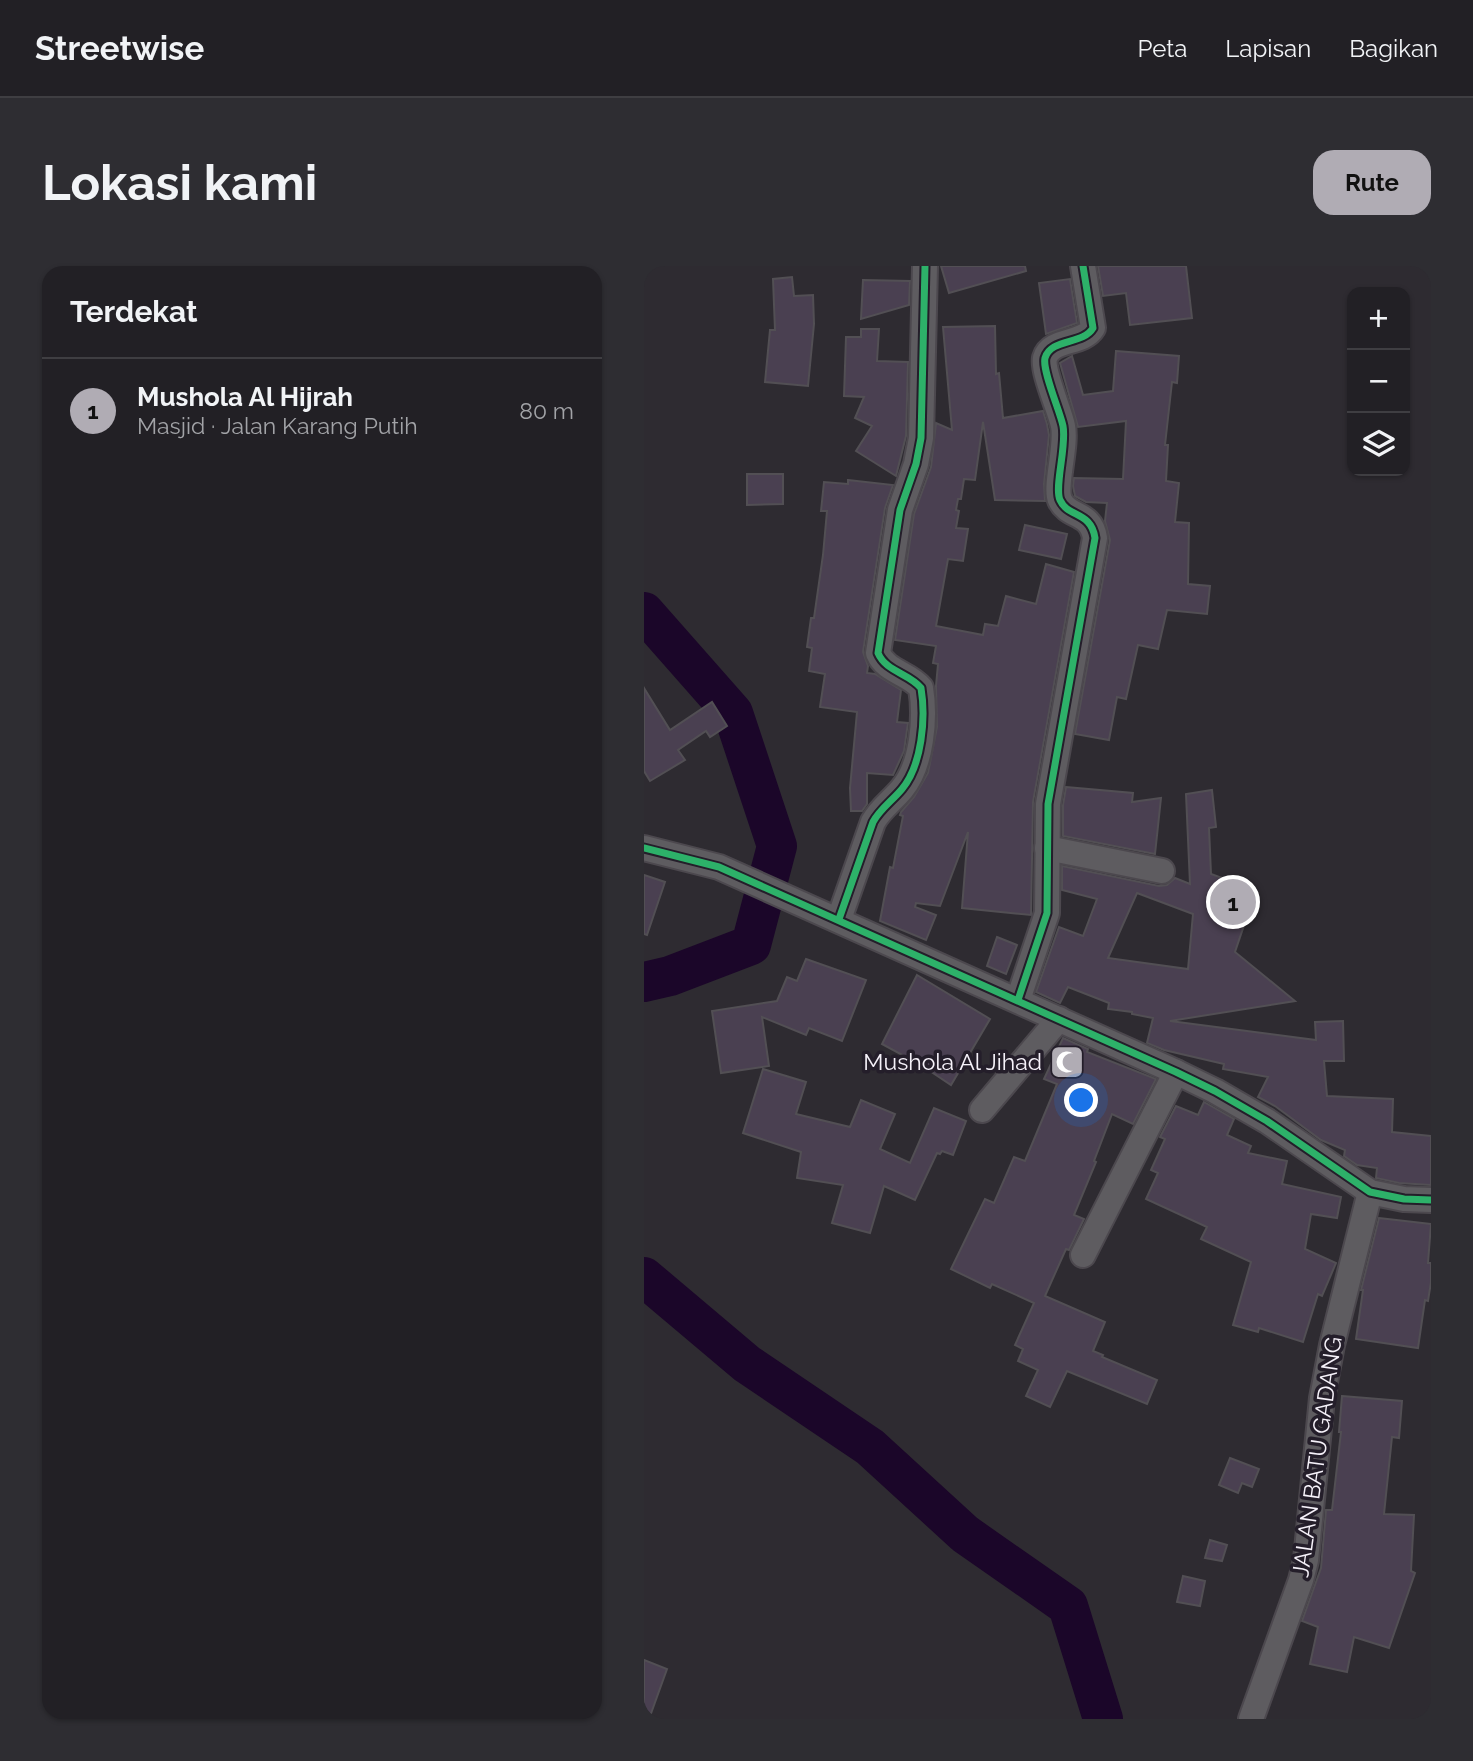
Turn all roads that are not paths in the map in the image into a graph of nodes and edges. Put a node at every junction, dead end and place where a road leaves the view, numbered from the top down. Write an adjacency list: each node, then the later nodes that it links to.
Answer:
1 (925, 266): 6 (street)
2 (1083, 266): 4 (street)
3 (644, 848): 6 (street)
4 (1047, 848): 5 (street); 7 (street)
5 (1163, 871)
6 (833, 916): 7 (street)
7 (1018, 999): 8 (street)
8 (1059, 1018): 9 (street); 10 (street)
9 (1176, 1072): 11 (street); 13 (street)
10 (982, 1110)
11 (1370, 1192): 12 (street); 14 (street, JALAN BATU GADANG)
12 (1431, 1200)
13 (1083, 1255)
14 (1251, 1719)

